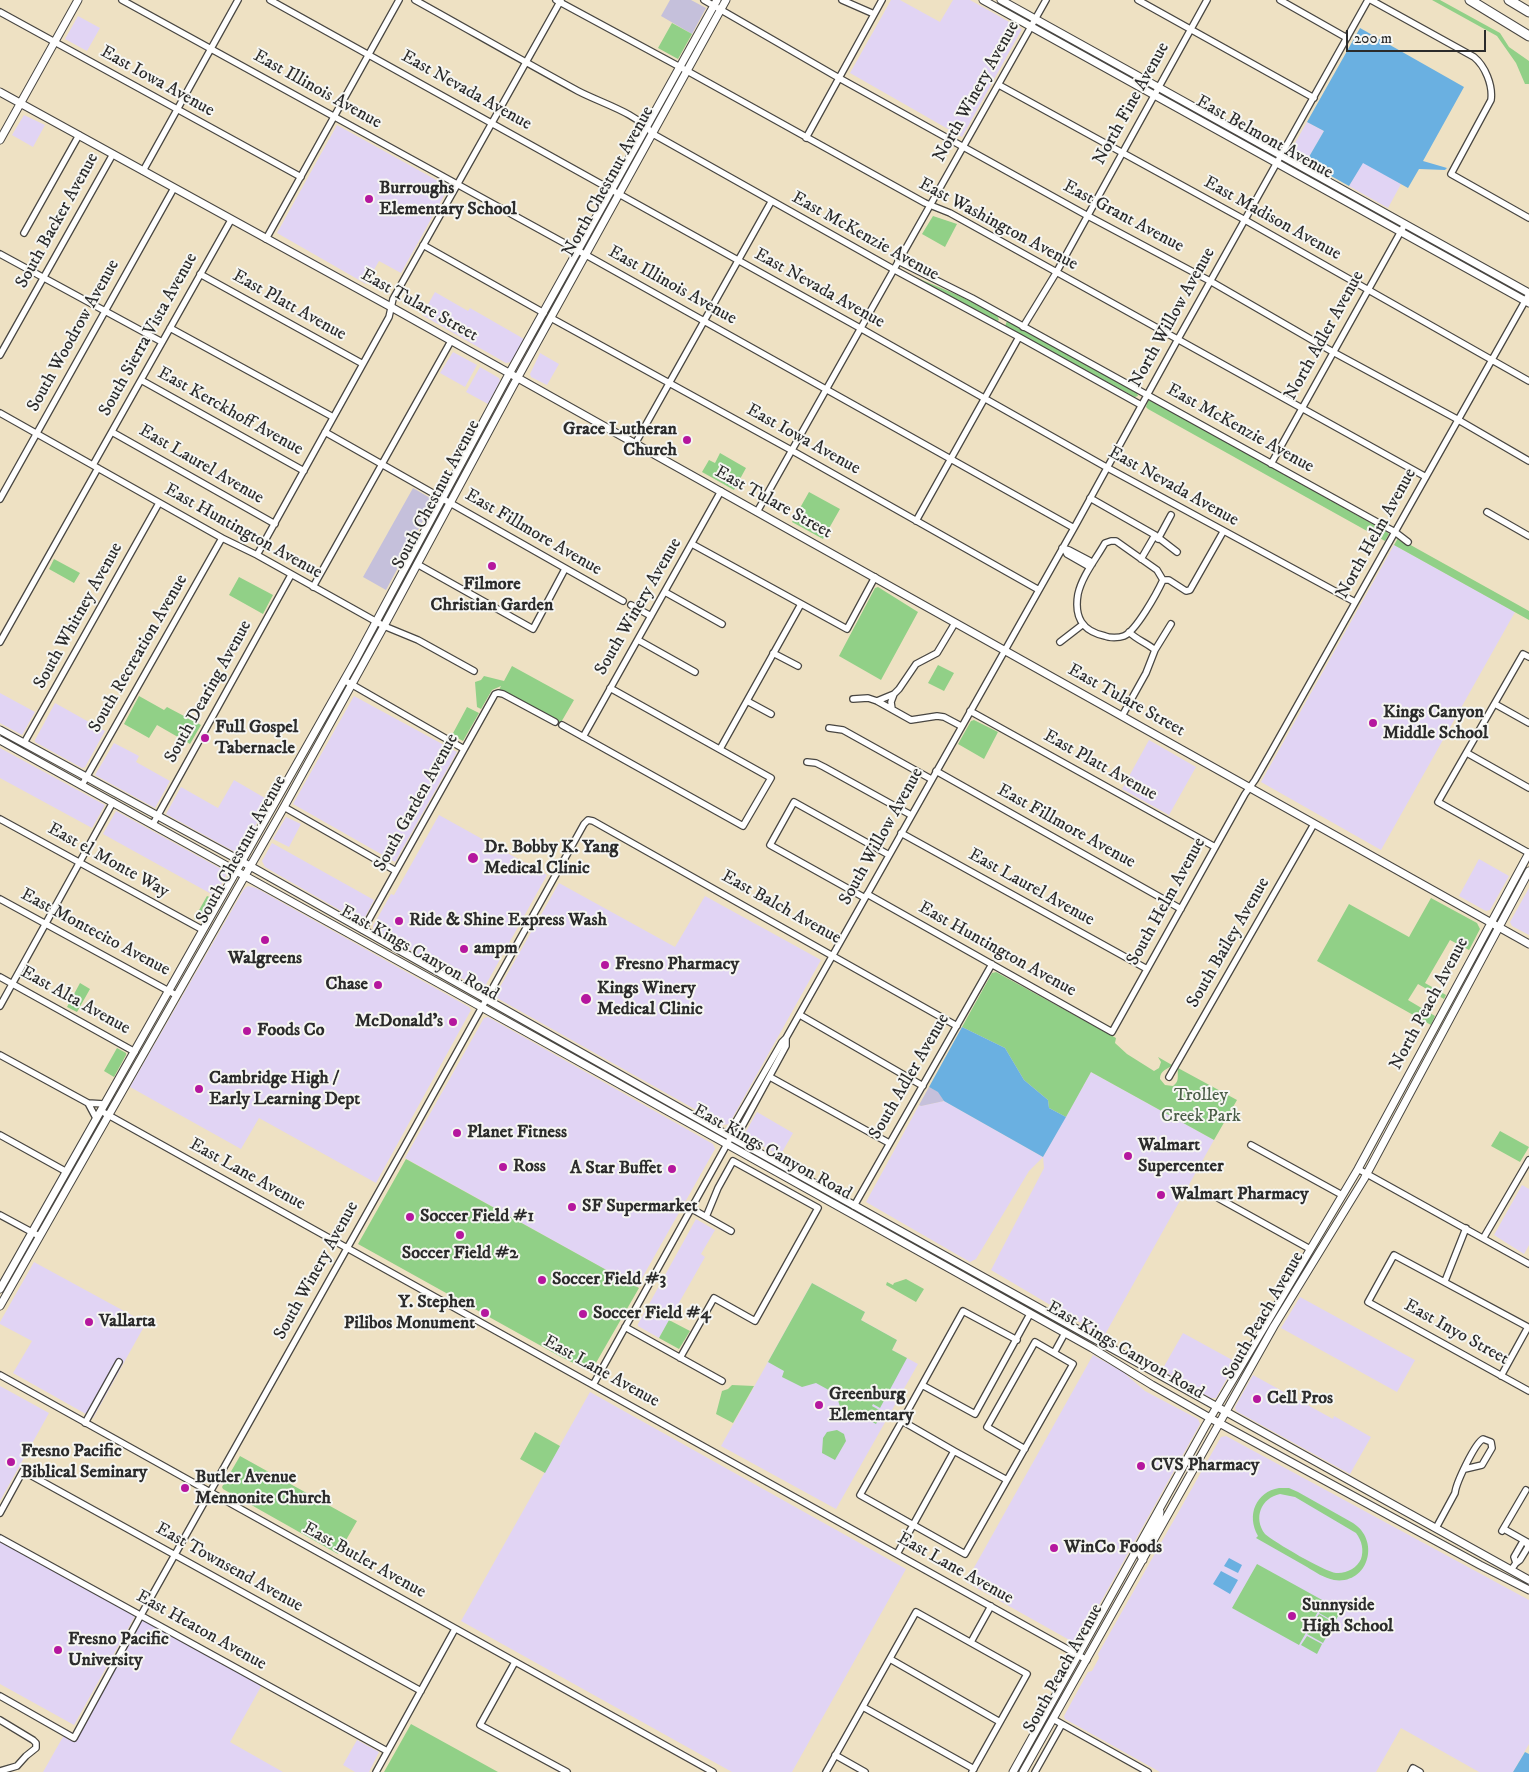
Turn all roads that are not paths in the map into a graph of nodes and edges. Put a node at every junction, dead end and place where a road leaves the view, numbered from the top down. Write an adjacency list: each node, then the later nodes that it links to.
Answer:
1 (78, 0): 31 (main road)
2 (122, 0): 32 (street, East Illinois Avenue)
3 (238, 0): 32 (street)
4 (270, 0): 33 (street, East Nevada Avenue)
5 (399, 0): 33 (street)
6 (415, 0): 34 (street, East McKenzie Avenue)
7 (704, 0): 21 (street, East Grant Avenue)
8 (726, 0): 22 (main road, North Chestnut Avenue)
9 (842, 0): 25 (street)
10 (882, 0): 25 (street)
11 (983, 0): 27 (main road, East Belmont Avenue)
12 (1001, 0): 26 (main road, East Belmont Avenue)
13 (1046, 0): 26 (street, North Winery Avenue)
14 (1138, 0): 28 (street)
15 (1207, 0): 28 (street, North Fine Avenue)
16 (1280, 0): 30 (street)
17 (1370, 0): 30 (street, North Willow Avenue); 66 (street)
18 (1470, 0): 29 (highway)
19 (559, 1): 34 (street); 35 (street, East Washington Avenue)
20 (1513, 2): 24 (highway)
21 (715, 3): 22 (street, East Grant Avenue); 35 (main road, North Chestnut Avenue)
22 (721, 9): 36 (main road, North Chestnut Avenue); 37 (street, East Grant Avenue)
23 (0, 12): 31 (street, East Iowa Avenue)
24 (1529, 12)
25 (874, 14): 37 (street)
26 (1035, 19): 27 (street, North Winery Avenue); 39 (main road, East Belmont Avenue)
27 (1031, 26): 38 (street, North Winery Avenue); 41 (main road, East Belmont Avenue)
28 (1191, 30): 39 (street, North Fine Avenue); 42 (street)
29 (1529, 37)
30 (1347, 38): 42 (street, North Willow Avenue)
31 (55, 42): 43 (main road); 44 (street, East Iowa Avenue)
32 (211, 48): 44 (street); 45 (street, East Illinois Avenue)
33 (368, 54): 45 (street); 46 (street, East Nevada Avenue)
34 (526, 62): 46 (street); 47 (street, East McKenzie Avenue)
35 (680, 67): 36 (street, East Washington Avenue); 47 (main road, North Chestnut Avenue)
36 (688, 71): 48 (main road, North Chestnut Avenue); 50 (street, East Washington Avenue)
37 (839, 78): 50 (street); 52 (street, East Grant Avenue)
38 (999, 85): 52 (street, North Winery Avenue); 53 (street, East Madison Avenue)
39 (1158, 87): 41 (street, North Fine Avenue); 55 (main road, East Belmont Avenue)
40 (0, 92): 43 (main road, East Tulare Street)
41 (1154, 94): 53 (street, North Fine Avenue); 56 (main road, East Belmont Avenue)
42 (1314, 98): 55 (street, North Willow Avenue)
43 (21, 103): 49 (main road, East Tulare Street); 51 (main road)
44 (176, 110): 57 (street); 58 (street, East Iowa Avenue)
45 (334, 116): 58 (street); 59 (street, East Illinois Avenue)
46 (491, 123): 59 (street); 61 (street, East Nevada Avenue)
47 (647, 127): 48 (street, East McKenzie Avenue); 61 (main road, North Chestnut Avenue)
48 (653, 134): 62 (main road, North Chestnut Avenue); 63 (street, East McKenzie Avenue)
49 (79, 135): 54 (main road, East Tulare Street); 71 (street)
50 (806, 138): 64 (street, East Washington Avenue)
51 (0, 140)
52 (964, 147): 64 (street, North Winery Avenue); 65 (street, East Grant Avenue)
53 (1121, 153): 65 (street, North Fine Avenue); 68 (street, East Madison Avenue)
54 (113, 154): 57 (main road, East Tulare Street); 82 (street, South Backer Avenue)
55 (1281, 155): 56 (street, North Willow Avenue); 69 (main road, East Belmont Avenue)
56 (1277, 163): 68 (street, North Willow Avenue); 70 (main road, East Belmont Avenue)
57 (143, 170): 60 (main road, East Tulare Street)
58 (301, 178): 72 (street)
59 (457, 184): 73 (street); 74 (street, East Illinois Avenue)
60 (174, 188): 67 (main road, East Tulare Street); 88 (street, South Woodrow Avenue)
61 (612, 190): 62 (street, East Nevada Avenue); 74 (main road, North Chestnut Avenue)
62 (620, 194): 76 (main road, North Chestnut Avenue); 77 (street, East Nevada Avenue)
63 (772, 202): 77 (street); 79 (street, East McKenzie Avenue)
64 (930, 205): 78 (street, North Winery Avenue); 80 (street, East Washington Avenue)
65 (1088, 216): 80 (street, North Fine Avenue); 83 (street, East Grant Avenue)
66 (1529, 218)
67 (231, 220): 72 (main road, East Tulare Street); 81 (street, South Sierra Vista Avenue)
68 (1244, 220): 83 (street, North Willow Avenue); 85 (street, East Madison Avenue)
69 (1405, 224): 70 (street, North Adler Avenue); 86 (main road, East Belmont Avenue)
70 (1401, 231): 85 (street, North Adler Avenue); 86 (main road, East Belmont Avenue)
71 (24, 233)
72 (266, 239): 87 (main road, East Tulare Street)
73 (423, 245): 87 (street); 89 (street)
74 (578, 251): 76 (street, East Illinois Avenue); 84 (main road, North Chestnut Avenue)
75 (0, 254): 82 (street)
76 (586, 255): 91 (main road, North Chestnut Avenue); 92 (street, East Illinois Avenue)
77 (738, 261): 92 (street); 96 (street, East Nevada Avenue)
78 (898, 261): 79 (street, North Winery Avenue); 90 (street, East McKenzie Avenue)
79 (893, 269): 93 (street, East McKenzie Avenue); 96 (street, North Winery Avenue)
80 (1056, 273): 94 (street, North Fine Avenue); 98 (street, East Washington Avenue)
81 (200, 274): 95 (street, South Sierra Vista Avenue); 104 (street, East Platt Avenue)
82 (44, 278): 88 (street); 102 (street, South Backer Avenue)
83 (1210, 281): 98 (street, North Willow Avenue); 101 (street, East Grant Avenue)
84 (561, 282): 89 (main road, North Chestnut Avenue); 91 (main road)
85 (1368, 290): 101 (street, North Adler Avenue); 103 (street, East Madison Avenue)
86 (1528, 297): 103 (street, North Helm Avenue)
87 (391, 307): 99 (main road, East Tulare Street); 104 (street)
88 (106, 312): 100 (street); 120 (street, South Woodrow Avenue)
89 (544, 313): 105 (main road, North Chestnut Avenue)
90 (1004, 316): 93 (street); 94 (street, East McKenzie Avenue)
91 (551, 318): 106 (main road, North Chestnut Avenue); 109 (street, East Iowa Avenue)
92 (703, 322): 109 (street); 110 (street, East Illinois Avenue)
93 (999, 327): 97 (street, East McKenzie Avenue)
94 (1023, 327): 111 (street, East McKenzie Avenue)
95 (170, 328): 100 (street, South Sierra Vista Avenue); 116 (street)
96 (860, 328): 110 (street, North Winery Avenue); 112 (street, East Nevada Avenue)
97 (1019, 337): 112 (street); 113 (street, East McKenzie Avenue)
98 (1178, 339): 111 (street, North Willow Avenue); 114 (street, East Washington Avenue)
99 (452, 341): 105 (main road, East Tulare Street); 126 (street)
100 (162, 342): 107 (street, South Sierra Vista Avenue)
101 (1333, 352): 114 (street, North Adler Avenue); 117 (street, East Grant Avenue)
102 (0, 355)
103 (1492, 361): 108 (street, East Madison Avenue); 117 (street, North Helm Avenue)
104 (363, 364): 116 (street)
105 (510, 374): 106 (main road, East Tulare Street); 132 (main road, South Chestnut Avenue)
106 (517, 378): 121 (main road, East Tulare Street); 136 (main road, South Chestnut Avenue)
107 (141, 380): 118 (street, South Sierra Vista Avenue); 129 (street, East Kerckhoff Avenue)
108 (1529, 381)
109 (669, 383): 121 (street); 122 (street, East Iowa Avenue)
110 (826, 389): 122 (street, North Winery Avenue); 123 (street, East Illinois Avenue)
111 (1147, 395): 113 (street, North Willow Avenue); 125 (street, East McKenzie Avenue)
112 (984, 398): 123 (street); 128 (street, East Nevada Avenue)
113 (1141, 404): 128 (street, North Willow Avenue)
114 (1302, 407): 125 (street, North Adler Avenue); 130 (street, East Washington Avenue)
115 (0, 413): 120 (street, East Huntington Avenue)
116 (333, 417): 119 (street)
117 (1458, 420): 124 (street, East Grant Avenue); 130 (street, North Helm Avenue)
118 (112, 432): 127 (street, South Sierra Vista Avenue); 141 (street, East Laurel Avenue)
119 (325, 432): 126 (street, East Fillmore Avenue); 129 (street)
120 (36, 434): 127 (street, East Huntington Avenue); 134 (street, South Woodrow Avenue)
121 (635, 444): 131 (main road, East Tulare Street)
122 (792, 450): 137 (street, North Winery Avenue); 140 (street, East Iowa Avenue)
123 (950, 459): 140 (street); 142 (street, East Illinois Avenue)
124 (1529, 461)
125 (1271, 464): 144 (street, East McKenzie Avenue)
126 (382, 466): 132 (street, East Fillmore Avenue); 158 (street)
127 (96, 467): 135 (street, East Huntington Avenue); 174 (street, South Sierra Vista Avenue)
128 (1106, 467): 133 (street, North Willow Avenue); 143 (street, East Nevada Avenue)
129 (304, 471): 141 (street)
130 (1426, 477): 144 (street, North Helm Avenue)
131 (721, 491): 137 (main road, East Tulare Street); 149 (street, South Winery Avenue)
132 (443, 498): 136 (street, East Fillmore Avenue); 166 (main road, South Chestnut Avenue)
133 (1090, 498): 142 (street, North Willow Avenue); 146 (street)
134 (0, 499)
135 (159, 503): 147 (street, East Huntington Avenue); 204 (street, South Whitney Avenue)
136 (450, 503): 153 (main road, South Chestnut Avenue); 154 (street, East Fillmore Avenue)
137 (757, 512): 156 (main road, East Tulare Street)
138 (1487, 512): 145 (street)
139 (1171, 515): 146 (street)
140 (916, 521): 159 (street, East Iowa Avenue)
141 (274, 524): 151 (street)
142 (1074, 528): 159 (street, North Willow Avenue)
143 (1223, 532): 157 (street); 162 (street, East Nevada Avenue)
144 (1395, 532): 148 (street, East McKenzie Avenue); 162 (street, North Helm Avenue)
145 (1529, 536)
146 (1156, 537): 150 (street); 152 (street)
147 (222, 538): 151 (street, East Huntington Avenue); 211 (street, South Recreation Avenue)
148 (1408, 542)
149 (692, 544): 160 (street, South Winery Avenue); 163 (street)
150 (1178, 552)
151 (256, 555): 155 (street, East Huntington Avenue)
152 (1141, 559): 157 (street); 170 (street)
153 (417, 564): 154 (street); 171 (main road, South Chestnut Avenue)
154 (565, 569): 161 (street, East Fillmore Avenue)
155 (291, 575): 158 (street, East Huntington Avenue); 218 (street, South Dearing Avenue)
156 (875, 577): 163 (street); 167 (main road, East Tulare Street)
157 (1163, 580): 172 (street)
158 (313, 587): 166 (street, East Huntington Avenue)
159 (1039, 590): 176 (street, North Willow Avenue)
160 (665, 592): 165 (street, South Winery Avenue); 168 (street)
161 (623, 601)
162 (1355, 602): 214 (street, North Helm Avenue)
163 (801, 604): 178 (street)
164 (631, 605): 165 (street)
165 (651, 616): 173 (street, South Winery Avenue)
166 (376, 622): 171 (street, East Huntington Avenue); 183 (main road, South Chestnut Avenue)
167 (955, 623): 176 (main road, East Tulare Street); 186 (street)
168 (722, 624)
169 (1171, 624): 177 (street)
170 (1082, 625): 172 (street); 175 (street)
171 (384, 626): 181 (street, East Huntington Avenue); 184 (main road, South Chestnut Avenue)
172 (1129, 632): 177 (street)
173 (638, 640): 182 (street); 185 (street, South Winery Avenue)
174 (0, 642)
175 (1060, 642)
176 (1004, 650): 192 (street, South Willow Avenue); 194 (main road, East Tulare Street)
177 (1155, 650): 194 (street)
178 (774, 653): 180 (street); 188 (street)
179 (1526, 656): 190 (street)
180 (798, 666)
181 (474, 671)
182 (695, 672)
183 (344, 680): 184 (street); 203 (main road, South Chestnut Avenue)
184 (351, 685): 205 (main road, South Chestnut Avenue); 206 (street)
185 (610, 688): 201 (street, South Winery Avenue); 207 (street)
186 (894, 694): 189 (street); 191 (street)
187 (853, 699): 189 (street)
188 (747, 701): 193 (street); 207 (street)
189 (877, 701): 191 (street)
190 (1495, 704): 196 (street); 208 (street)
191 (892, 709): 198 (street)
192 (970, 711): 198 (street, South Willow Avenue); 225 (street, East Platt Avenue)
193 (771, 714)
194 (1122, 716): 214 (main road, East Tulare Street)
195 (554, 722): 206 (street, South Garden Avenue)
196 (1529, 723)
197 (562, 725): 201 (street)
198 (961, 726): 210 (street, South Willow Avenue)
199 (829, 728): 212 (street)
200 (0, 730): 204 (main road, East Kings Canyon Road)
201 (584, 737): 207 (street)
202 (0, 740): 213 (main road, East Kings Canyon Road)
203 (310, 742): 205 (main road); 228 (main road, South Chestnut Avenue)
204 (24, 744): 211 (main road, East Kings Canyon Road)
205 (317, 746): 217 (main road, South Chestnut Avenue)
206 (464, 749): 232 (street, South Garden Avenue)
207 (720, 749)
208 (1467, 753): 215 (street); 226 (street)
209 (807, 762): 219 (street)
210 (936, 771): 212 (street, South Willow Avenue); 237 (street, East Fillmore Avenue)
211 (86, 777): 213 (street, South Recreation Avenue); 218 (main road, East Kings Canyon Road)
212 (931, 779): 219 (street, South Willow Avenue)
213 (82, 784): 216 (main road, East Kings Canyon Road)
214 (1250, 787): 223 (main road, East Tulare Street); 225 (street, South Helm Avenue)
215 (1529, 788)
216 (113, 802): 222 (main road, East Kings Canyon Road); 229 (street)
217 (284, 807): 230 (main road, South Chestnut Avenue); 232 (street)
218 (158, 815): 222 (street, South Dearing Avenue); 228 (main road, East Kings Canyon Road)
219 (911, 815): 224 (street, South Willow Avenue)
220 (0, 819): 229 (street, East el Monte Way)
221 (588, 820): 244 (street, East Balch Avenue); 252 (street, South Winery Avenue)
222 (153, 824): 231 (main road, East Kings Canyon Road)
223 (1314, 824): 238 (main road, East Tulare Street); 262 (street, South Bailey Avenue)
224 (902, 832): 227 (street, South Willow Avenue); 247 (street, East Laurel Avenue)
225 (1215, 847): 237 (street, South Helm Avenue)
226 (1529, 853): 238 (main road, North Peach Avenue)
227 (889, 855): 235 (street, South Willow Avenue); 235 (street, East Huntington Avenue)
228 (241, 861): 230 (main road, East Kings Canyon Road); 231 (main road, South Chestnut Avenue)
229 (79, 863): 239 (street); 241 (street, East el Monte Way)
230 (250, 866): 234 (main road, South Chestnut Avenue); 242 (main road, East Kings Canyon Road)
231 (236, 870): 234 (main road, East Kings Canyon Road); 241 (main road, South Chestnut Avenue)
232 (396, 871): 242 (street, South Garden Avenue)
233 (1529, 871): 240 (main road)
234 (245, 875): 246 (main road, South Chestnut Avenue); 254 (main road, East Kings Canyon Road)
235 (866, 896): 244 (street, South Willow Avenue); 245 (street, East Huntington Avenue)
236 (0, 899): 239 (street, East Montecito Avenue)
237 (1181, 909): 247 (street, South Helm Avenue)
238 (1491, 923): 240 (main road, East Tulare Street); 275 (main road, North Peach Avenue)
239 (46, 925): 249 (street); 250 (street, East Montecito Avenue)
240 (1498, 927): 243 (main road, East Tulare Street); 277 (main road, South Peach Avenue)
241 (203, 930): 246 (main road); 250 (main road, South Chestnut Avenue)
242 (363, 930): 252 (main road, East Kings Canyon Road)
243 (1529, 944)
244 (833, 955): 255 (street, South Willow Avenue); 256 (street, East Balch Avenue)
245 (992, 964): 256 (street, South Adler Avenue); 257 (street, East Huntington Avenue)
246 (192, 967): 251 (main road, South Chestnut Avenue)
247 (1147, 970): 257 (street, South Helm Avenue)
248 (0, 977): 249 (street, East Alta Avenue)
249 (12, 984): 253 (street); 259 (street, East Alta Avenue)
250 (169, 990): 251 (street, East Montecito Avenue); 259 (main road, South Chestnut Avenue)
251 (176, 995): 266 (main road, South Chestnut Avenue)
252 (486, 999): 254 (street, South Winery Avenue); 269 (main road, East Kings Canyon Road)
253 (0, 1006)
254 (482, 1006): 271 (main road, East Kings Canyon Road); 291 (street, South Winery Avenue)
255 (800, 1015): 258 (street, South Willow Avenue); 263 (street)
256 (957, 1026): 263 (street, South Adler Avenue)
257 (1112, 1032)
258 (786, 1038): 261 (street, South Willow Avenue); 269 (street, South Willow Avenue)
259 (135, 1052): 265 (main road, South Chestnut Avenue)
260 (0, 1055): 264 (street, East Lane Avenue)
261 (770, 1077): 269 (street, South Willow Avenue); 270 (street)
262 (1169, 1077)
263 (923, 1086): 270 (street, South Adler Avenue)
264 (88, 1103): 265 (street, East Lane Avenue); 267 (street)
265 (102, 1108): 266 (street, East Lane Avenue); 267 (main road, South Chestnut Avenue)
266 (108, 1115): 278 (main road, South Chestnut Avenue); 291 (street, East Lane Avenue)
267 (96, 1118): 273 (main road, South Chestnut Avenue)
268 (0, 1135): 276 (street)
269 (731, 1137): 271 (street, South Willow Avenue); 281 (main road, East Kings Canyon Road)
270 (889, 1143): 281 (street, South Adler Avenue)
271 (726, 1145): 282 (street, South Willow Avenue); 299 (main road, East Kings Canyon Road)
272 (1250, 1145): 279 (street)
273 (75, 1154): 276 (main road, South Chestnut Avenue); 278 (main road)
274 (1529, 1160): 289 (street)
275 (1358, 1169): 277 (street); 279 (main road, South Peach Avenue)
276 (66, 1171): 287 (main road, South Chestnut Avenue)
277 (1366, 1174): 285 (street); 290 (main road, South Peach Avenue)
278 (64, 1191): 288 (main road, South Chestnut Avenue)
279 (1342, 1195): 290 (main road); 292 (main road, South Peach Avenue)
280 (1218, 1198): 292 (street)
281 (854, 1206): 313 (main road, East Kings Canyon Road)
282 (692, 1209): 284 (street); 301 (street, South Willow Avenue)
283 (0, 1215): 287 (street)
284 (706, 1217): 286 (street); 305 (street)
285 (1466, 1228): 289 (street); 294 (street)
286 (731, 1231)
287 (31, 1232): 288 (street); 296 (main road, South Chestnut Avenue)
288 (39, 1236): 298 (main road, South Chestnut Avenue)
289 (1484, 1238): 293 (street)
290 (1325, 1240): 297 (main road, South Peach Avenue)
291 (347, 1248): 311 (street, East Lane Avenue); 324 (street, South Winery Avenue)
292 (1310, 1249): 295 (main road, South Peach Avenue); 297 (main road)
293 (1529, 1264)
294 (1445, 1281): 308 (street); 308 (street, East Inyo Street)
295 (1287, 1288): 300 (main road); 313 (main road, South Peach Avenue)
296 (0, 1289)
297 (1290, 1300): 300 (main road, South Peach Avenue)
298 (0, 1306)
299 (1030, 1314): 302 (main road, East Kings Canyon Road); 303 (street)
300 (1274, 1326): 314 (main road, South Peach Avenue)
301 (625, 1327): 305 (street); 311 (street, South Willow Avenue)
302 (1065, 1332): 304 (street); 315 (main road, East Kings Canyon Road)
303 (1016, 1340): 310 (street); 310 (street)
304 (1054, 1353): 319 (street); 319 (street)
305 (680, 1358): 309 (street)
306 (119, 1362): 317 (street)
307 (0, 1375): 317 (street, East Butler Avenue)
308 (1501, 1376): 312 (street, East Inyo Street)
309 (722, 1381)
310 (922, 1384): 316 (street)
311 (593, 1385): 331 (street, East Lane Avenue)
312 (1529, 1391)
313 (1217, 1408): 314 (main road, East Kings Canyon Road); 315 (main road, South Peach Avenue)
314 (1226, 1412): 318 (main road, South Peach Avenue); 328 (main road, East Kings Canyon Road)
315 (1210, 1418): 318 (main road, East Kings Canyon Road); 325 (main road, South Peach Avenue)
316 (902, 1421): 320 (street); 327 (street)
317 (85, 1423): 324 (street, East Butler Avenue)
318 (1220, 1423): 334 (main road, South Peach Avenue); 337 (main road, East Kings Canyon Road)
319 (1025, 1449): 322 (street)
320 (954, 1451): 322 (street); 327 (street)
321 (1465, 1469): 321 (street); 328 (street)
322 (1007, 1480): 327 (street)
323 (1526, 1490): 330 (street)
324 (210, 1492): 333 (street, South Winery Avenue); 341 (street, East Butler Avenue)
325 (1163, 1502): 332 (main road, South Peach Avenue); 334 (main road)
326 (0, 1513): 333 (street, East Townsend Avenue)
327 (913, 1525): 331 (street)
328 (1436, 1528): 335 (main road, East Kings Canyon Road)
329 (0, 1538): 340 (street, East Heaton Avenue)
330 (1528, 1542): 335 (street)
331 (897, 1554): 338 (street, East Lane Avenue)
332 (1134, 1555): 339 (main road); 343 (main road, South Peach Avenue)
333 (175, 1556): 340 (street, South Winery Avenue); 348 (street, East Townsend Avenue)
334 (1143, 1560): 339 (main road, South Peach Avenue)
335 (1512, 1570): 336 (main road, East Kings Canyon Road)
336 (1529, 1580)
337 (1529, 1590)
338 (991, 1606): 342 (street); 343 (street, East Lane Avenue)
339 (1114, 1613): 345 (main road, South Peach Avenue)
340 (141, 1615): 349 (street, South Winery Avenue); 355 (street, East Heaton Avenue)
341 (455, 1629): 346 (street, East Butler Avenue); 348 (street)
342 (971, 1642): 344 (street); 353 (street)
343 (1078, 1654): 345 (street, East Lane Avenue); 347 (main road, South Peach Avenue)
344 (890, 1659): 350 (street); 353 (street)
345 (1087, 1660): 352 (main road, South Peach Avenue)
346 (515, 1662): 357 (street, East Butler Avenue); 361 (street)
347 (1061, 1685): 352 (main road); 366 (main road, South Peach Avenue)
348 (421, 1691): 355 (street)
349 (0, 1696)
350 (862, 1707): 356 (street); 358 (street)
351 (0, 1720): 359 (street)
352 (1053, 1720): 354 (street); 367 (main road, South Peach Avenue)
353 (1000, 1722): 358 (street)
354 (1062, 1724): 368 (street, South Peach Avenue); 369 (street)
355 (388, 1751): 360 (street)
356 (835, 1755): 364 (street); 365 (street)
357 (700, 1765): 362 (street); 363 (street, East Butler Avenue)
358 (973, 1770)
359 (0, 1771)
360 (376, 1772)
361 (567, 1772)
362 (696, 1772)
363 (713, 1772)
364 (826, 1772)
365 (865, 1772)
366 (1013, 1772)
367 (1023, 1772)
368 (1035, 1772)
369 (1148, 1772)
370 (1411, 1772): 371 (street)
371 (1420, 1772)

